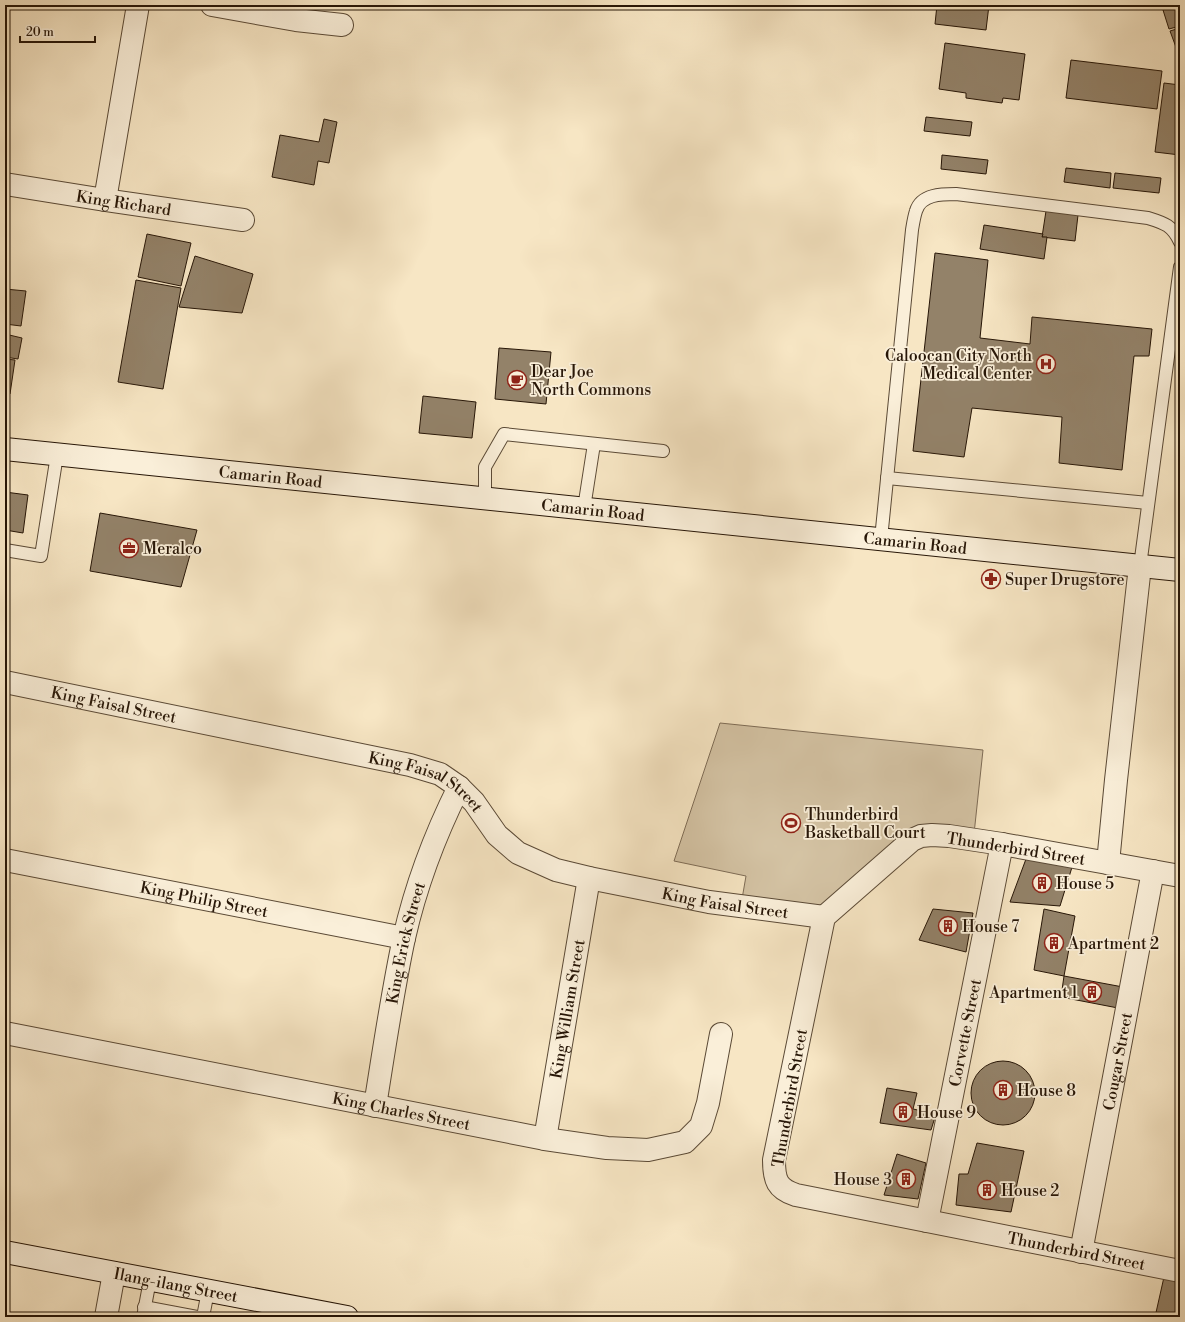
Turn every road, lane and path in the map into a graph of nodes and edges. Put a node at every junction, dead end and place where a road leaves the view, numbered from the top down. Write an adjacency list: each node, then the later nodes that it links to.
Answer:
1 (138, 5): 6 (street)
2 (212, 5): 3 (street)
3 (298, 12): 4 (street)
4 (342, 26)
5 (5, 184): 6 (street, King Richard)
6 (105, 200): 7 (street, King Richard)
7 (243, 220)
8 (1180, 242): 14 (lane)
9 (1180, 267): 16 (lane)
10 (594, 444): 12 (lane); 15 (lane); 17 (lane)
11 (5, 450): 13 (street, Camarin Road)
12 (663, 451)
13 (57, 455): 15 (street, Camarin Road); 19 (lane)
14 (887, 478): 16 (lane); 18 (lane)
15 (485, 498): 17 (street, Camarin Road)
16 (1148, 503): 20 (lane)
17 (584, 508): 18 (street, Camarin Road)
18 (882, 539): 20 (street, Camarin Road)
19 (5, 550)
20 (1140, 566): 21 (street, Camarin Road); 26 (street, Thunderbird Street)
21 (1180, 570)
22 (5, 682): 23 (street, King Faisal Street)
23 (459, 787): 29 (street, King Faisal Street); 31 (street, King Erick Street)
24 (1002, 844): 26 (street, Thunderbird Street); 30 (street, Thunderbird Street); 36 (street, Corvette Street)
25 (5, 860): 31 (street, King Philip Street)
26 (1108, 863): 27 (street, Thunderbird Street)
27 (1152, 871): 28 (street, Thunderbird Street); 38 (street, Cougar Street)
28 (1180, 876)
29 (588, 878): 30 (street, King Faisal Street); 35 (street, King William Street)
30 (824, 917): 36 (street, Thunderbird Street)
31 (404, 938): 34 (street, King Erick Street)
32 (5, 1033): 34 (street, King Charles Street)
33 (721, 1034): 35 (street, King Charles Street)
34 (375, 1106): 35 (street, King Charles Street)
35 (544, 1139)
36 (927, 1221): 38 (street, Thunderbird Street)
37 (5, 1252): 40 (street, Ilang-ilang Street)
38 (1081, 1252): 39 (street, Thunderbird Street)
39 (1180, 1271)
40 (114, 1273): 41 (street, Ilang-ilang Street); 45 (street)
41 (150, 1280): 42 (street, Ilang-ilang Street); 43 (lane)
42 (208, 1291): 44 (street, Ilang-ilang Street); 47 (lane)
43 (144, 1312): 46 (lane)
44 (324, 1315): 48 (street, Ilang-ilang Street)
45 (106, 1317)
46 (197, 1317)
47 (203, 1317)
48 (347, 1317)

